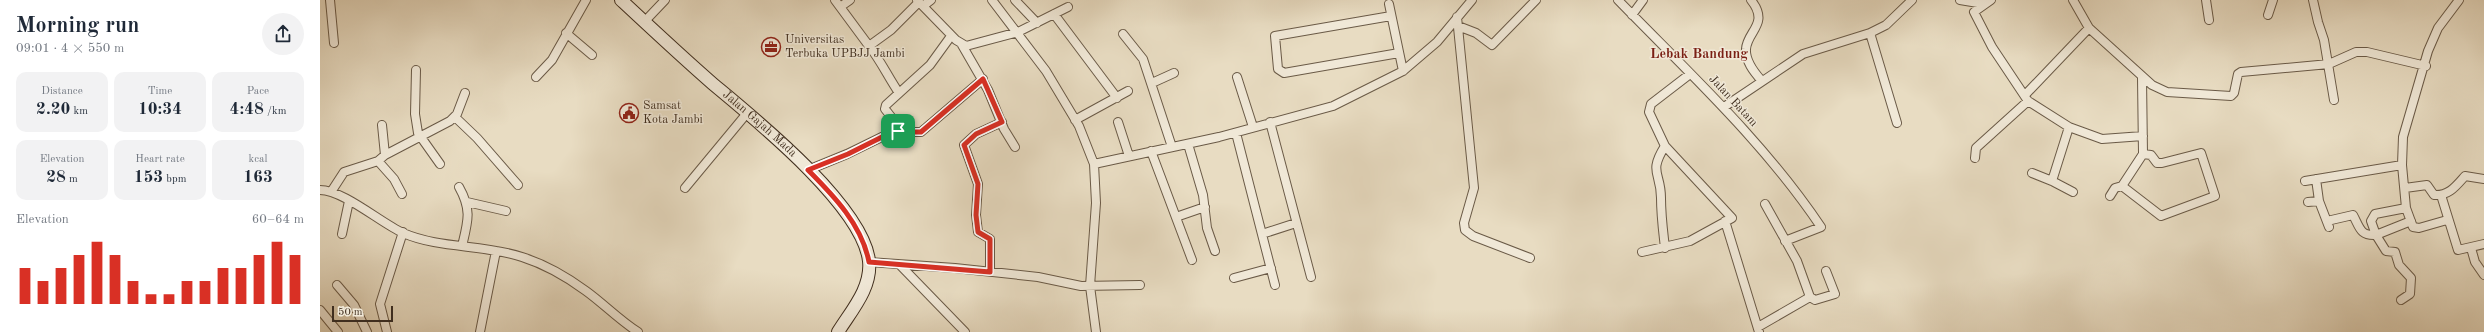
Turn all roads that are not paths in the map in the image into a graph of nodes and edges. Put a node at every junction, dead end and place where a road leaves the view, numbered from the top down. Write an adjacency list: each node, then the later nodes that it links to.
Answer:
1 (330, 0): 42 (street)
2 (586, 0): 38 (street)
3 (621, 0): 33 (main road, Jalan Gajah Mada)
4 (665, 0): 33 (street)
5 (835, 0): 25 (street)
6 (850, 0): 25 (street)
7 (931, 0): 23 (street)
8 (992, 0): 37 (street)
9 (1015, 0): 34 (street)
10 (1472, 0): 31 (street)
11 (1536, 0): 35 (street)
12 (1618, 0): 28 (street, Jalan Batam)
13 (1643, 0): 28 (street)
14 (1751, 0): 57 (street)
15 (1912, 0): 39 (street)
16 (1960, 0): 22 (street)
17 (2073, 0): 36 (street)
18 (2206, 0): 32 (street)
19 (2273, 0): 29 (street)
20 (2313, 0): 47 (street)
21 (2459, 0): 48 (street)
22 (1988, 2): 63 (street)
23 (920, 3): 41 (street); 44 (street)
24 (1389, 4): 30 (street)
25 (840, 7): 44 (street)
26 (1068, 7): 27 (street)
27 (1054, 14): 34 (street); 62 (street)
28 (1632, 15): 52 (street, Jalan Batam)
29 (2268, 15)
30 (1391, 16): 45 (street); 45 (street)
31 (1457, 17): 35 (street); 50 (street)
32 (2209, 20)
33 (645, 21): 66 (main road, Jalan Gajah Mada)
34 (1037, 23): 37 (street)
35 (1458, 26): 135 (street)
36 (2089, 28): 55 (street); 63 (street)
37 (1018, 32): 43 (street); 68 (street)
38 (566, 33): 46 (street); 53 (street)
39 (1870, 33): 57 (street); 72 (street)
40 (1123, 34): 58 (street)
41 (952, 36): 43 (street); 61 (street)
42 (334, 43)
43 (962, 45): 56 (street)
44 (869, 46): 61 (street)
45 (1399, 53): 50 (street)
46 (592, 55)
47 (2328, 64): 48 (street); 55 (street); 64 (street)
48 (2426, 66): 92 (street)
49 (416, 70): 79 (street)
50 (1403, 71): 71 (street)
51 (1174, 73): 58 (street)
52 (1690, 74): 65 (street, Jalan Batam); 81 (street)
53 (536, 77)
54 (1237, 77): 74 (street)
55 (2142, 78): 78 (street)
56 (983, 79): 69 (street); 76 (street)
57 (1761, 80): 65 (street)
58 (1152, 83): 83 (street)
59 (1128, 91): 62 (street)
60 (465, 92): 67 (street)
61 (899, 93): 76 (street)
62 (1116, 98): 68 (street)
63 (2026, 98): 75 (street); 88 (street)
64 (2334, 100)
65 (1724, 107): 127 (street, Jalan Batam)
66 (748, 112): 93 (main road, Jalan Gajah Mada); 102 (street)
67 (455, 117): 79 (street); 99 (street)
68 (1076, 120): 91 (street)
69 (1002, 122): 82 (street); 141 (street)
70 (1118, 122): 87 (street)
71 (1270, 122): 74 (street); 122 (street)
72 (1897, 123)
73 (382, 125): 85 (street)
74 (1253, 127): 77 (street)
75 (2070, 127): 78 (street); 97 (street)
76 (898, 131): 93 (street)
77 (1236, 132): 80 (street); 125 (street)
78 (2143, 136): 86 (street)
79 (420, 138): 85 (street); 90 (street)
80 (1188, 144): 83 (street); 115 (street)
81 (1665, 146): 120 (street); 130 (street)
82 (1015, 147)
83 (1172, 147): 84 (street)
84 (1151, 151): 87 (street); 118 (street)
85 (385, 154): 89 (street)
86 (2143, 154): 101 (street); 101 (street)
87 (1129, 156): 91 (street)
88 (1975, 158)
89 (378, 161): 105 (street); 107 (street)
90 (440, 164)
91 (1094, 164): 148 (street)
92 (2402, 165): 95 (street); 103 (street)
93 (808, 170): 137 (main road, Jalan Gajah Mada)
94 (2032, 173): 97 (street)
95 (2316, 179): 98 (street); 111 (street)
96 (2484, 179): 108 (street)
97 (2052, 181): 106 (street)
98 (2305, 181)
99 (518, 185)
100 (459, 186): 112 (street)
101 (2122, 186): 109 (street)
102 (685, 188)
103 (2405, 188): 108 (street); 116 (street)
104 (320, 190): 105 (street)
105 (331, 192): 110 (street)
106 (2073, 192)
107 (402, 194)
108 (2441, 195): 119 (street)
109 (2110, 196)
110 (349, 201): 123 (street); 124 (street)
111 (2319, 201): 113 (street); 126 (street)
112 (467, 202): 117 (street); 129 (street)
113 (2308, 202)
114 (1765, 204): 127 (street)
115 (1205, 207): 118 (street); 133 (street)
116 (2406, 208): 121 (street); 126 (street)
117 (506, 210)
118 (1176, 217): 136 (street)
119 (2447, 220): 121 (street); 131 (street)
120 (1725, 221): 130 (street); 152 (street)
121 (2410, 221): 126 (street)
122 (1296, 223): 125 (street); 143 (street)
123 (403, 232): 129 (street); 155 (street)
124 (342, 234)
125 (1262, 234): 139 (street)
126 (2376, 235): 150 (street)
127 (1785, 241): 149 (street)
128 (2484, 244): 131 (street)
129 (462, 246): 132 (street)
130 (1665, 248): 134 (street)
131 (2471, 248): 142 (street)
132 (496, 251): 156 (street); 157 (street)
133 (1215, 251)
134 (1642, 252)
135 (1530, 258)
136 (1192, 260)
137 (869, 262): 138 (street); 158 (main road, Jalan Gajah Mada)
138 (900, 265): 141 (street); 159 (street)
139 (1271, 268): 144 (street); 147 (street)
140 (1826, 271): 149 (street)
141 (990, 272): 148 (street)
142 (2484, 275)
143 (1311, 277)
144 (1234, 278)
145 (337, 285): 154 (street)
146 (1140, 285): 148 (street)
147 (1275, 285)
148 (1090, 286): 160 (street)
149 (1810, 297): 152 (street)
150 (2401, 300)
151 (320, 310): 153 (street)
152 (1759, 329)
153 (338, 332)
154 (367, 332)
155 (387, 332)
156 (480, 332)
157 (638, 332)
158 (838, 332)
159 (965, 332)
160 (1096, 332)

